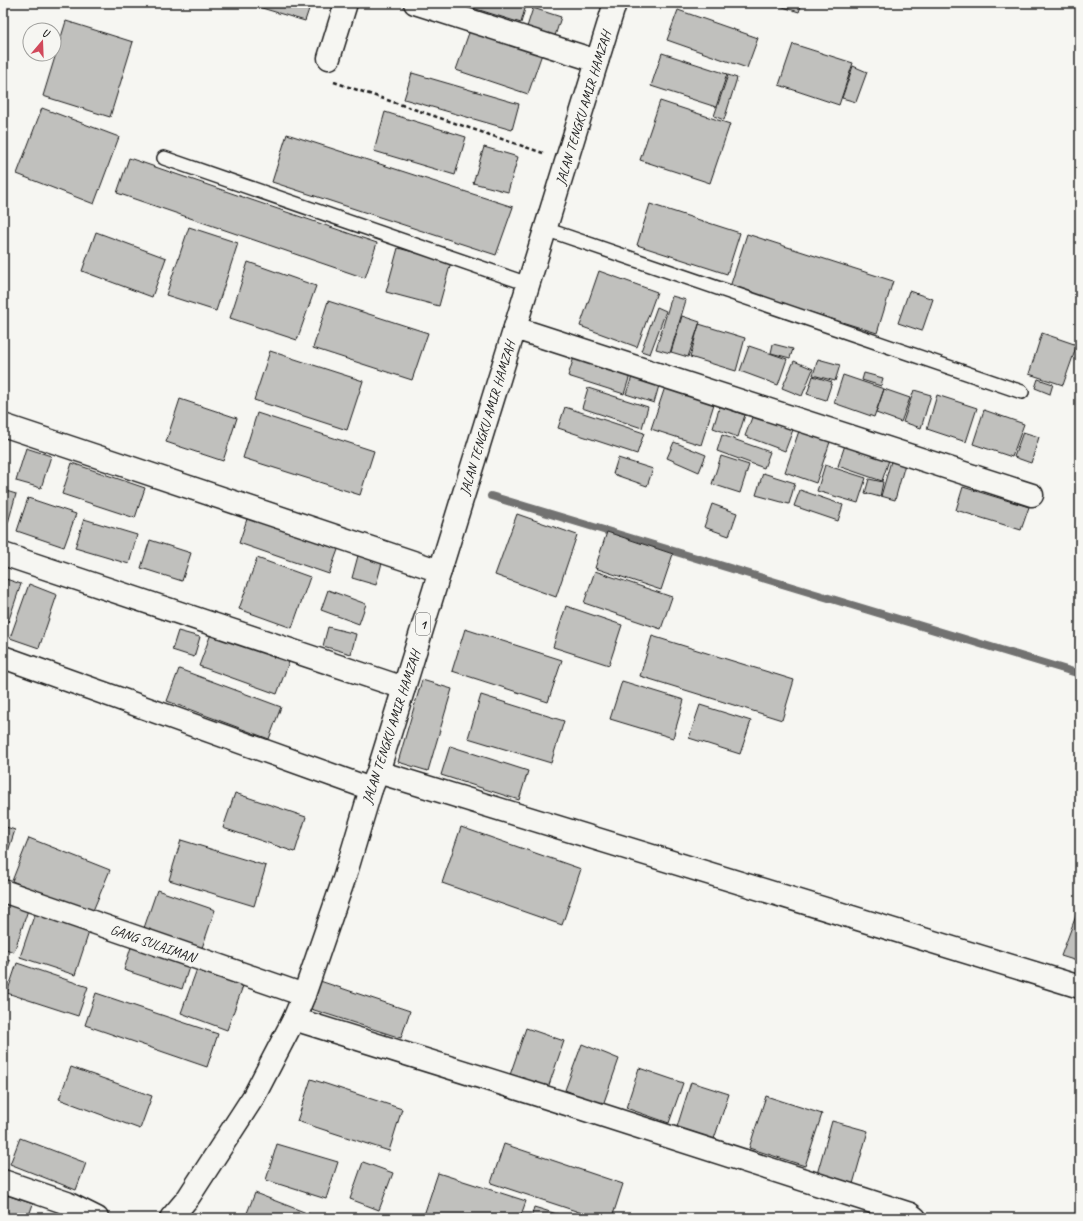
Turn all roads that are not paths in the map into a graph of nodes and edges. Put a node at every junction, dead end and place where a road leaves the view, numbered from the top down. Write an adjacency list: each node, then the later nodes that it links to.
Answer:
1 (346, 3): 4 (street)
2 (415, 3): 5 (street)
3 (616, 3): 5 (street, JALAN TENGKU AMIR HAMZAH / 1)
4 (329, 58)
5 (597, 61): 7 (street, JALAN TENGKU AMIR HAMZAH / 1)
6 (164, 158): 8 (lane)
7 (545, 229): 8 (street, JALAN TENGKU AMIR HAMZAH / 1); 10 (lane)
8 (528, 284): 9 (street, JALAN TENGKU AMIR HAMZAH / 1)
9 (515, 328): 12 (street); 14 (street, JALAN TENGKU AMIR HAMZAH / 1)
10 (1022, 392)
11 (3, 425): 14 (street)
12 (1032, 495)
13 (3, 554): 16 (street)
14 (440, 570): 16 (street, JALAN TENGKU AMIR HAMZAH / 1)
15 (3, 657): 17 (street)
16 (404, 688): 17 (street, JALAN TENGKU AMIR HAMZAH / 1)
17 (375, 780): 19 (street); 20 (street, JALAN TENGKU AMIR HAMZAH / 1)
18 (3, 891): 20 (street, GANG SULAIMAN)
19 (1080, 987)
20 (304, 995): 21 (street, JALAN TENGKU AMIR HAMZAH / 1)
21 (294, 1019): 24 (street, JALAN TENGKU AMIR HAMZAH / 1); 25 (street)
22 (3, 1181): 23 (street)
23 (97, 1218)
24 (171, 1218)
25 (915, 1218)

